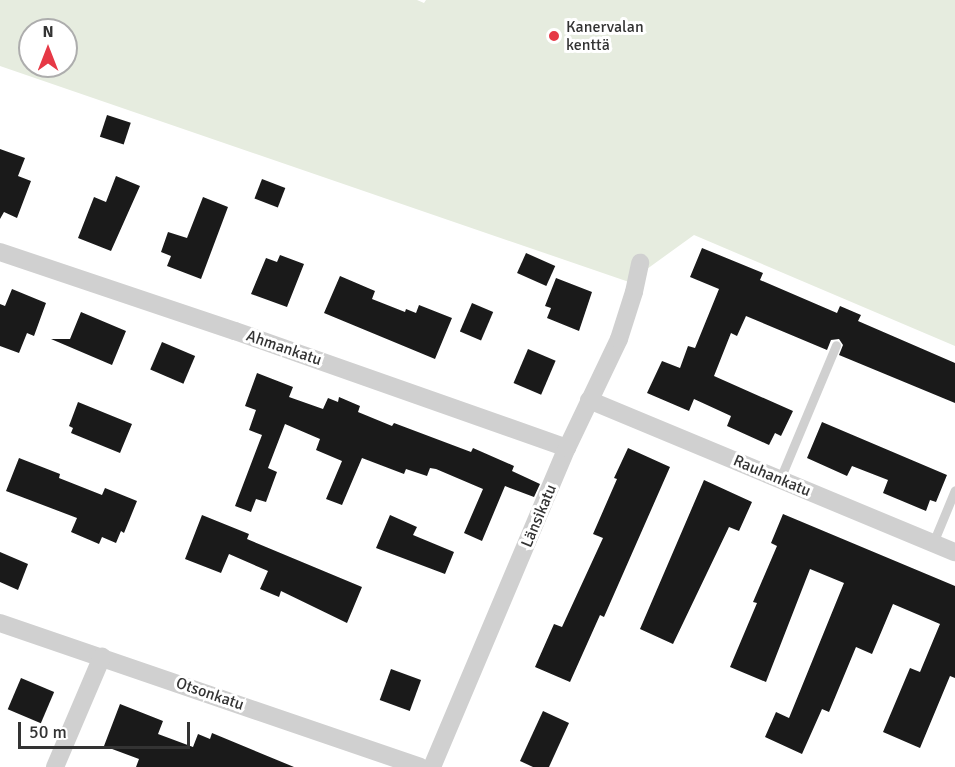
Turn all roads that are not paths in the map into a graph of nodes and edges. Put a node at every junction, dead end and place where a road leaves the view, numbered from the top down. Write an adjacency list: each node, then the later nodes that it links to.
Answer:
1 (0, 252): 5 (street, Ahmankatu)
2 (640, 263): 4 (street, Länsikatu)
3 (836, 345): 6 (lane)
4 (589, 400): 5 (street, Länsikatu); 6 (street, Rauhankatu)
5 (567, 448): 14 (street, Länsikatu)
6 (780, 479): 8 (street, Rauhankatu)
7 (955, 489): 8 (lane)
8 (933, 543): 9 (street, Rauhankatu)
9 (955, 552)
10 (0, 623): 11 (street, Otsonkatu)
11 (102, 657): 12 (street); 13 (street, Otsonkatu)
12 (55, 767)
13 (420, 767)
14 (432, 767)

